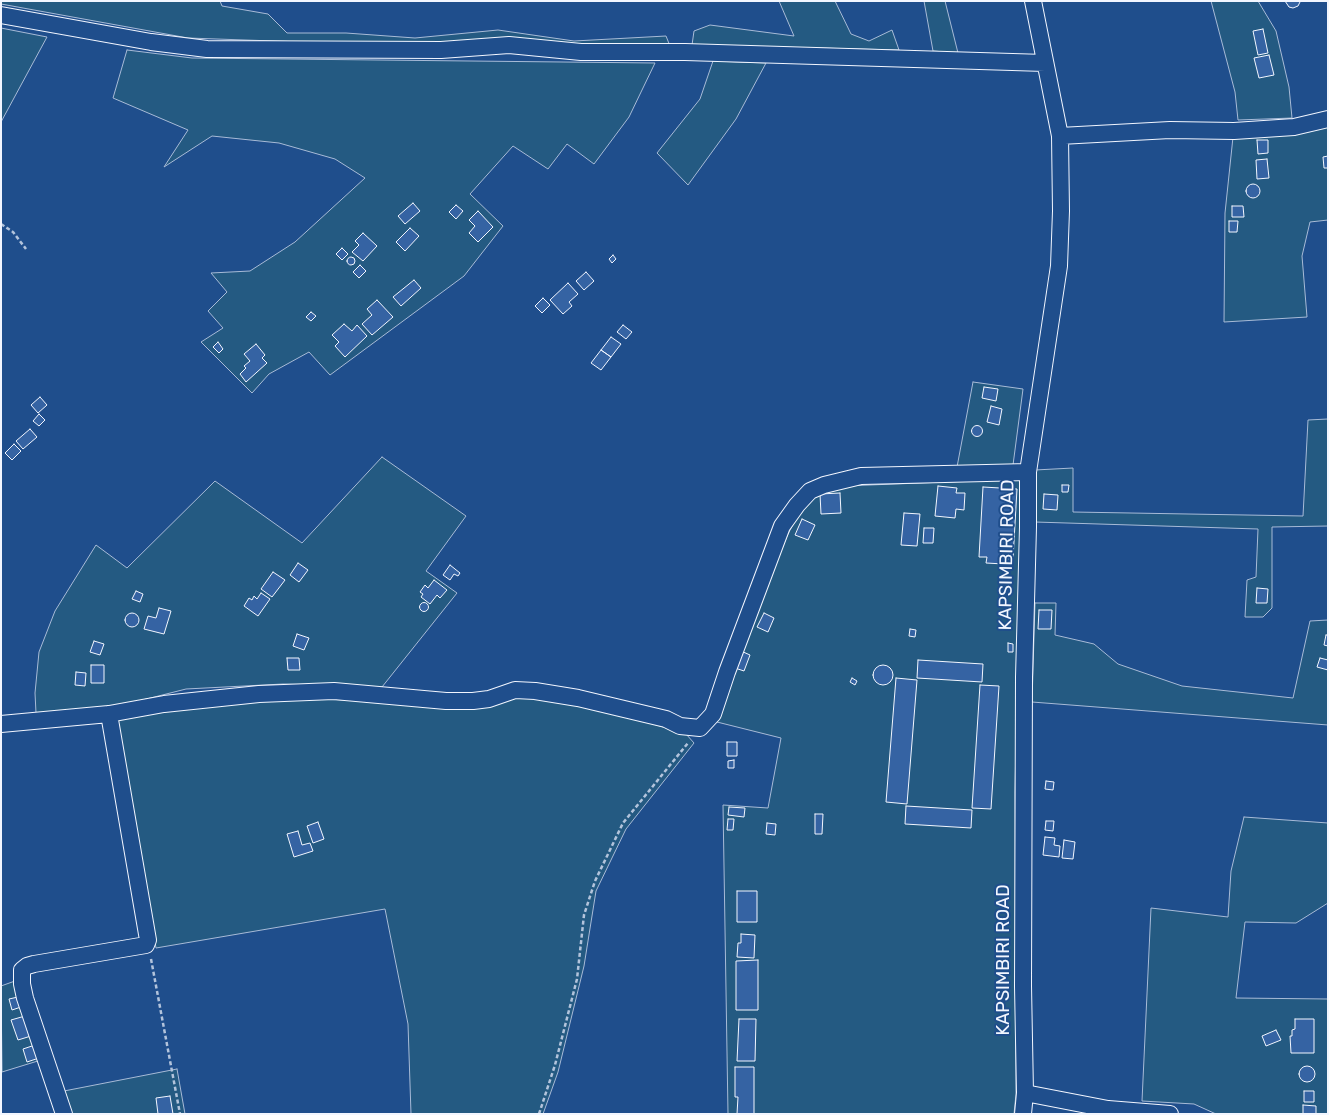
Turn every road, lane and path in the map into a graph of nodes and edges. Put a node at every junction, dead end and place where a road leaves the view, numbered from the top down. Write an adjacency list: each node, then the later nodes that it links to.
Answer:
1 (1033, 1): 3 (street, KAPSIMBIRI ROAD)
2 (1, 15): 3 (street)
3 (1045, 63): 5 (street, KAPSIMBIRI ROAD)
4 (1328, 119): 5 (street)
5 (1060, 136): 8 (street, KAPSIMBIRI ROAD)
6 (1, 224): 7 (path)
7 (26, 249)
8 (1028, 472): 11 (street); 13 (street, KAPSIMBIRI ROAD)
9 (109, 714): 10 (street); 11 (street); 12 (street)
10 (1, 724)
11 (700, 728): 16 (path)
12 (148, 943): 14 (street); 15 (path)
13 (1025, 1093): 17 (street, KAPSIMBIRI ROAD); 18 (street)
14 (64, 1114)
15 (180, 1114)
16 (539, 1114)
17 (1023, 1114)
18 (1170, 1114)

